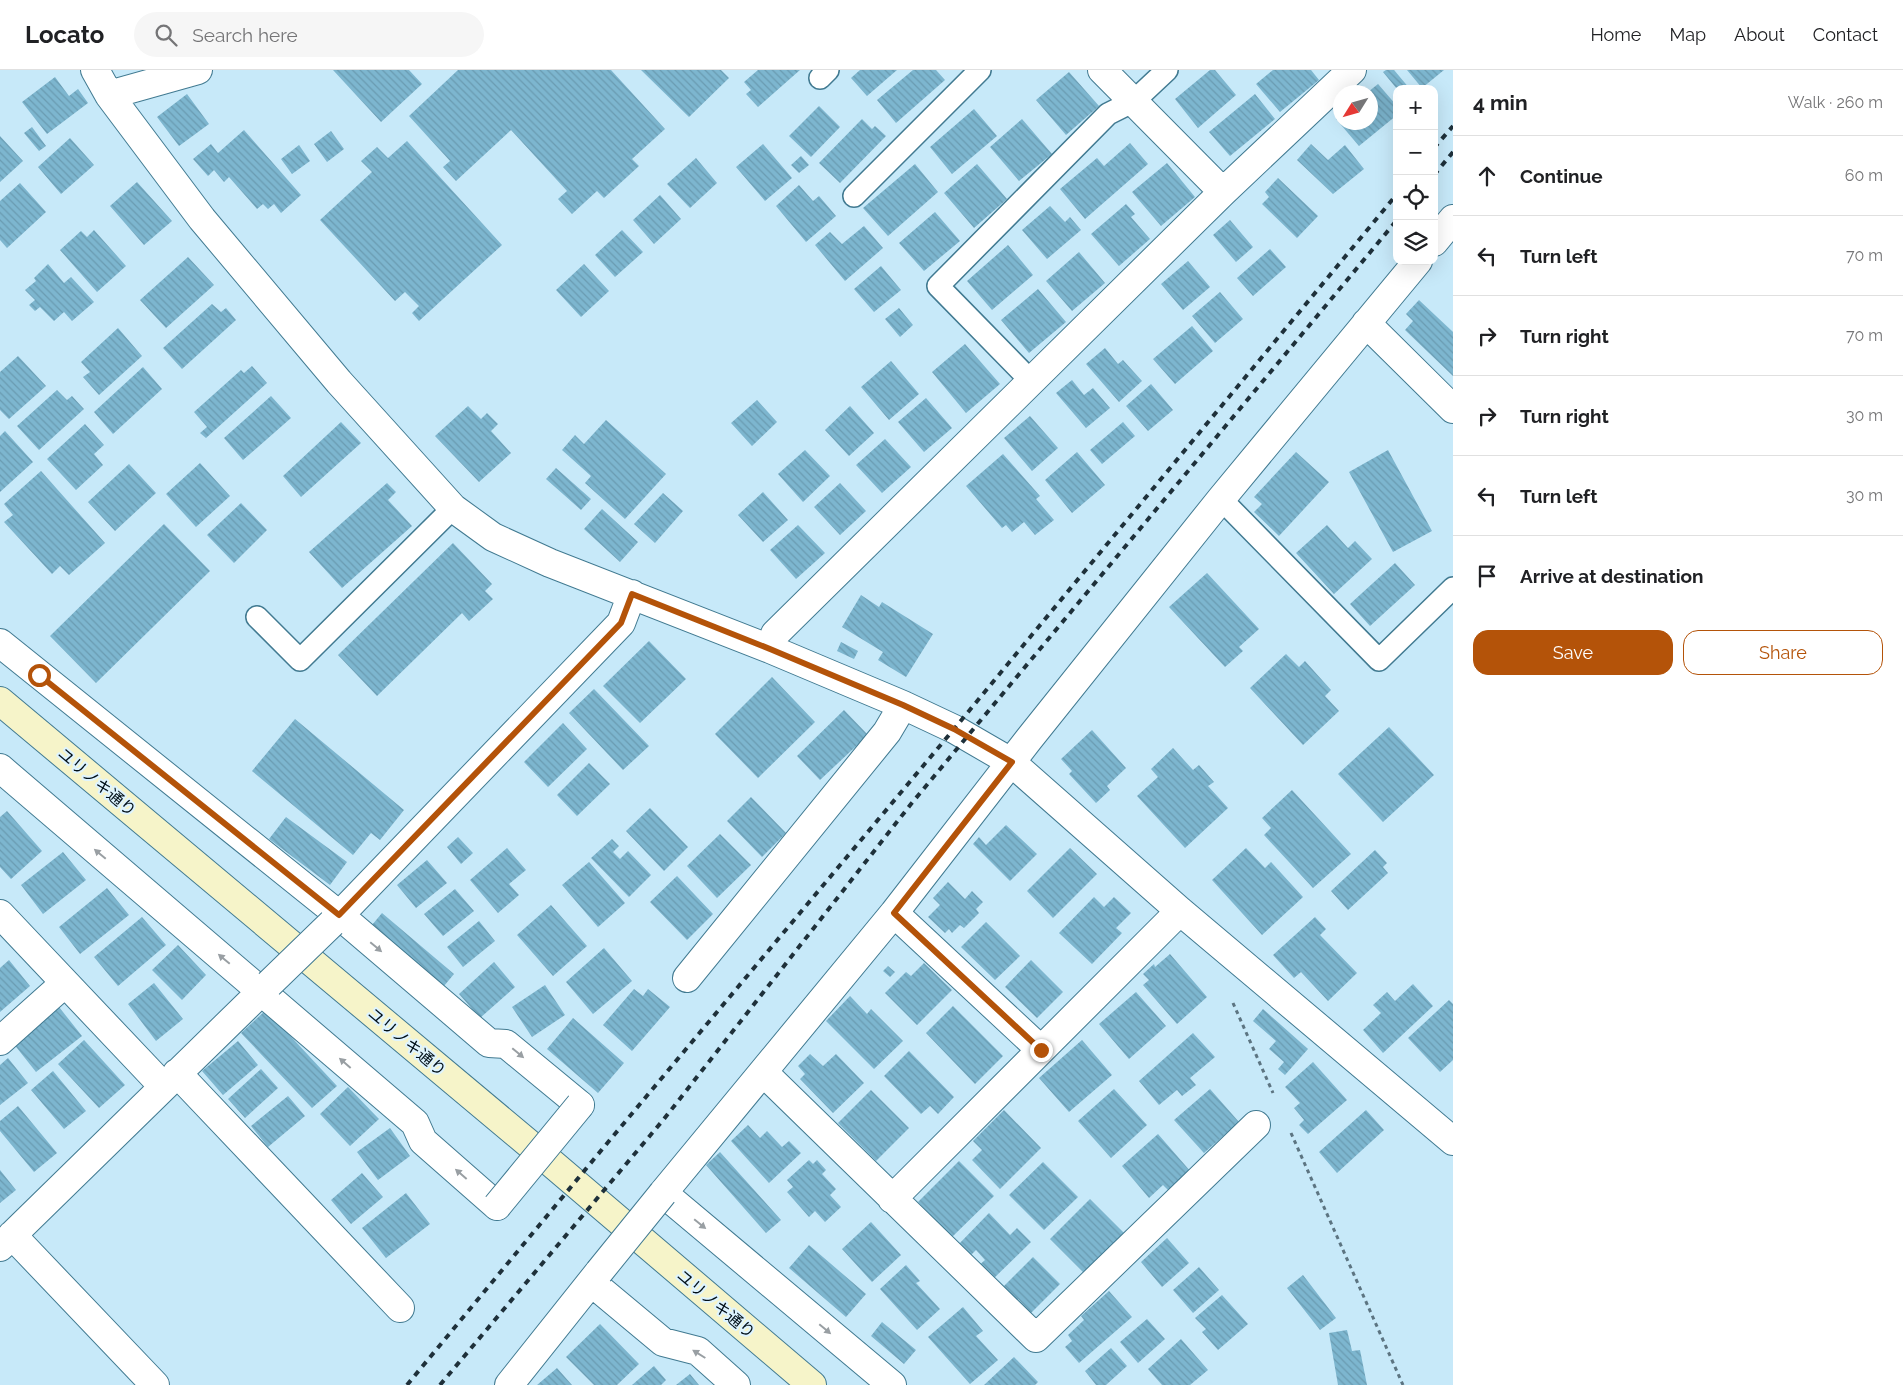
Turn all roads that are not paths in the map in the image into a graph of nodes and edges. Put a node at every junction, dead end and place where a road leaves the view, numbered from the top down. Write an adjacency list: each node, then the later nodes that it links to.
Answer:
1 (95, 70): 7 (street)
2 (198, 70): 7 (street)
3 (980, 70): 10 (lane)
4 (1102, 70): 8 (street)
5 (1167, 70): 8 (lane)
6 (1352, 70): 9 (street)
7 (109, 95): 18 (street)
8 (1134, 101): 9 (street); 15 (lane)
9 (1223, 192): 15 (street)
10 (854, 196)
11 (1453, 219): 12 (street)
12 (1438, 237)
13 (1415, 265): 14 (street)
14 (1366, 323): 16 (street); 17 (street)
15 (1031, 381): 23 (street)
16 (1453, 410)
17 (1220, 499): 19 (lane); 26 (street)
18 (453, 508): 20 (street); 21 (lane)
19 (1453, 588)
20 (632, 594): 23 (street); 31 (street)
21 (257, 618)
22 (0, 643): 31 (street)
23 (770, 649): 25 (street)
24 (0, 701): 49 (street, ユリノキ通り)
25 (903, 705): 26 (street); 32 (street)
26 (1012, 762): 28 (street); 29 (street)
27 (0, 768): 34 (street, one-way to 27)
28 (1180, 911): 36 (street); 40 (street)
29 (894, 913): 36 (street); 37 (street)
30 (0, 914): 33 (street)
31 (336, 919): 34 (street, bridge); 34 (street, one-way to 34, bridge)
32 (687, 978)
33 (65, 983): 35 (street); 38 (street)
34 (265, 988): 38 (street)
35 (0, 1041)
36 (1041, 1050): 42 (street)
37 (763, 1072): 41 (street); 42 (street)
38 (170, 1080): 43 (street); 45 (street)
39 (1256, 1125): 42 (street)
40 (1453, 1141)
41 (663, 1193): 44 (street, bridge); 50 (street, one-way to 50)
42 (892, 1199)
43 (6, 1241): 46 (street)
44 (595, 1277): 47 (street); 48 (street, one-way to 44)
45 (400, 1308)
46 (155, 1385)
47 (509, 1385)
48 (736, 1385)
49 (812, 1385)
50 (892, 1385)

